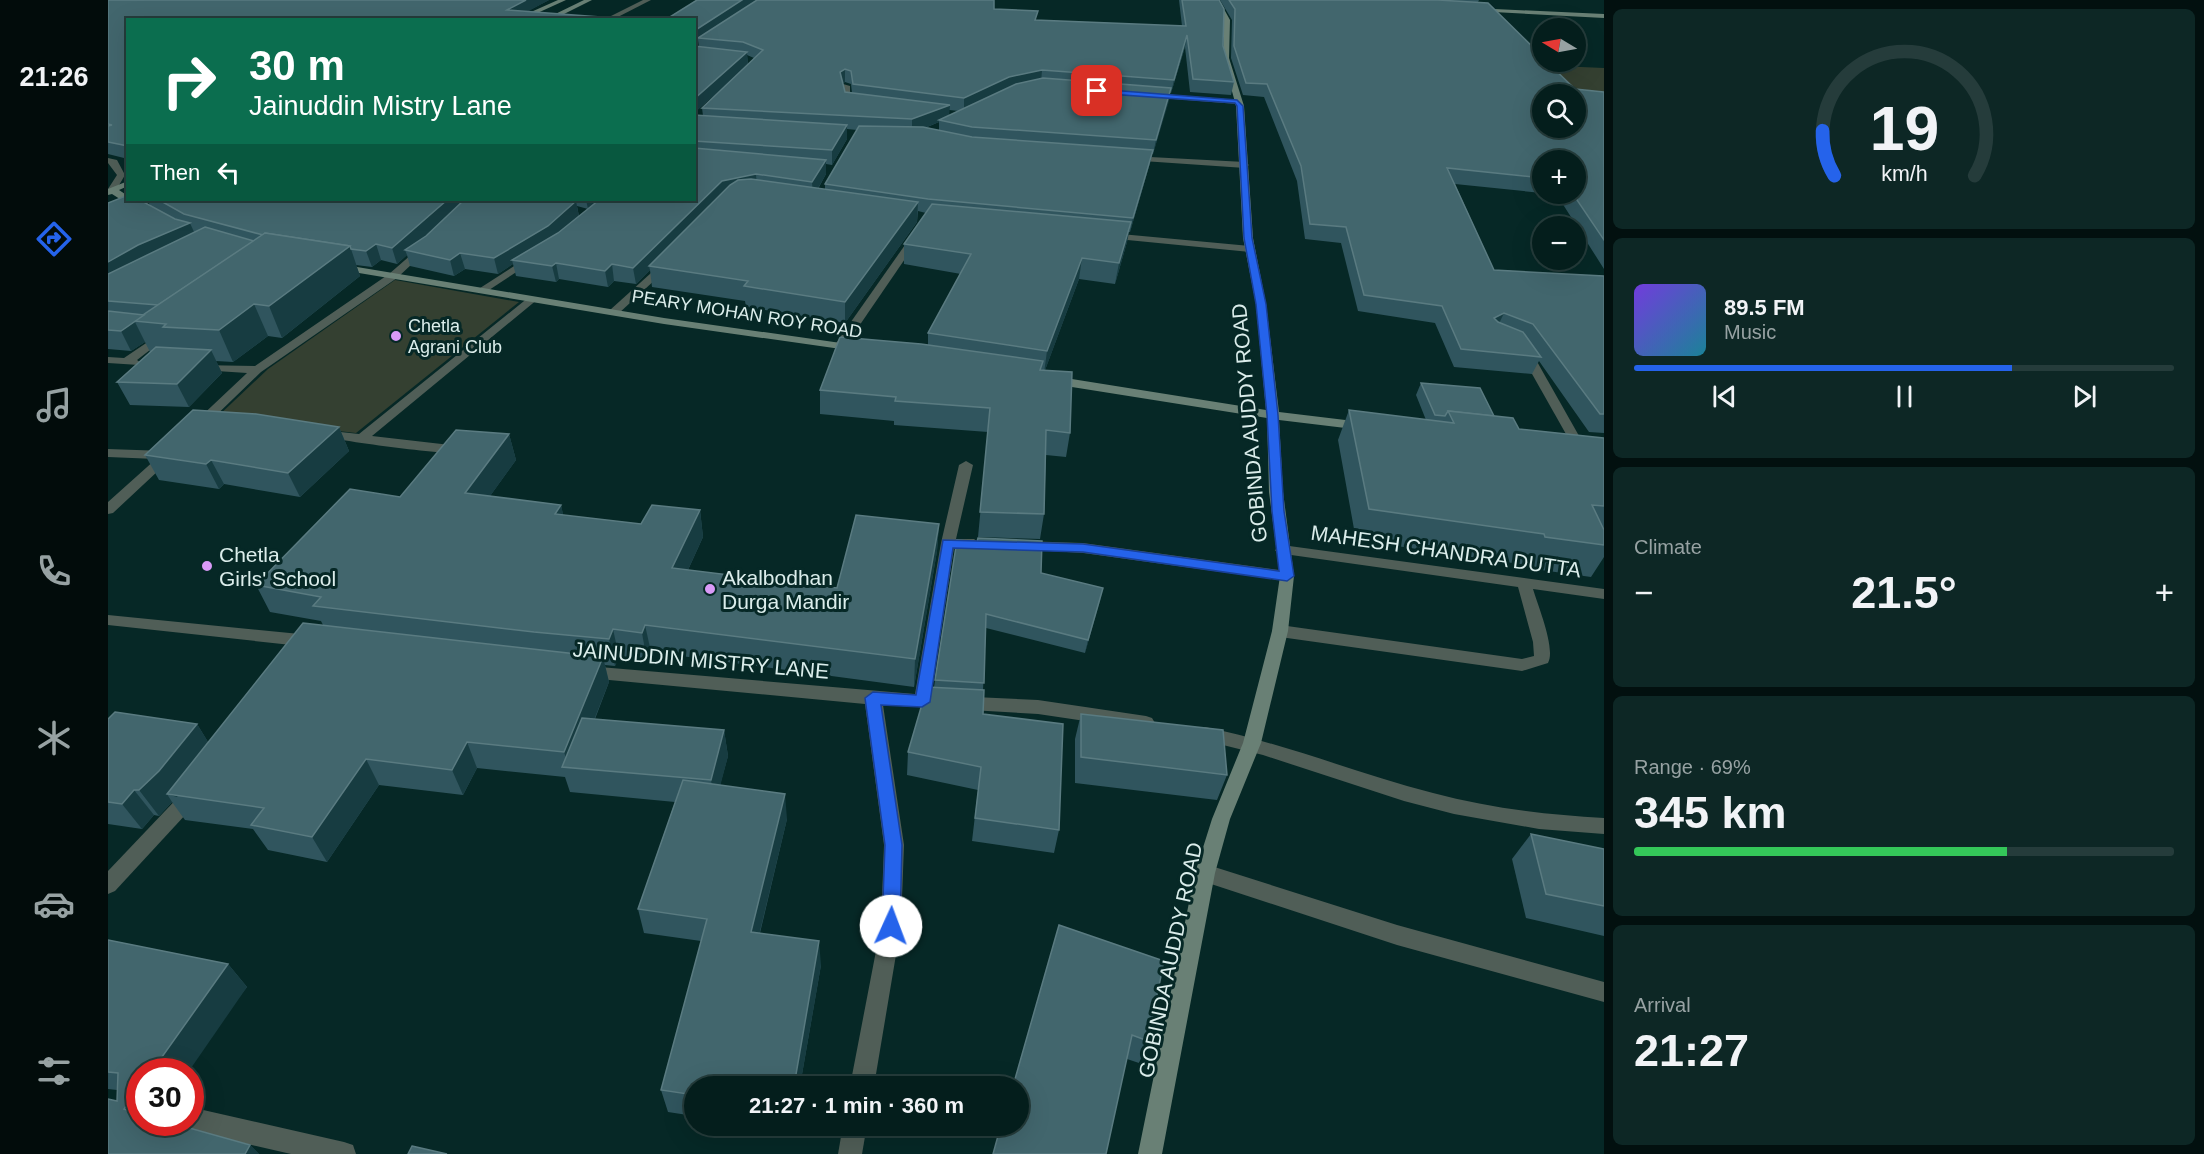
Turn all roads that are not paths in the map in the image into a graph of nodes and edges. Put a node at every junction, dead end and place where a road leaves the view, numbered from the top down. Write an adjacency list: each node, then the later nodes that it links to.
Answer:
1 (563, 0): 7 (street)
2 (590, 0): 8 (street)
3 (648, 0): 9 (street)
4 (1216, 0): 12 (street, GOBINDA AUDDY ROAD)
5 (1468, 9): 6 (street)
6 (1604, 15)
7 (521, 18)
8 (550, 18)
9 (610, 18)
10 (846, 86): 13 (street)
11 (1137, 94): 12 (street)
12 (1237, 102): 16 (street, GOBINDA AUDDY ROAD)
13 (870, 105)
14 (1118, 157): 16 (street)
15 (108, 160): 18 (street)
16 (1245, 165): 25 (street, GOBINDA AUDDY ROAD)
17 (126, 184): 18 (street)
18 (110, 191): 19 (street)
19 (126, 200)
20 (127, 201): 21 (street)
21 (150, 214)
22 (921, 228): 35 (street)
23 (1098, 235): 25 (street)
24 (434, 240): 29 (street)
25 (1250, 249): 43 (street, GOBINDA AUDDY ROAD)
26 (540, 253): 30 (street)
27 (674, 258): 32 (street)
28 (328, 266): 29 (street, PEARY MOHAN ROY ROAD)
29 (393, 276): 30 (street, PEARY MOHAN ROY ROAD); 41 (street)
30 (482, 290): 31 (street, PEARY MOHAN ROY ROAD)
31 (533, 299): 32 (street, PEARY MOHAN ROY ROAD); 49 (street)
32 (614, 312): 35 (street, PEARY MOHAN ROY ROAD)
33 (149, 328): 38 (street)
34 (1512, 342): 50 (street)
35 (840, 346): 36 (street, PEARY MOHAN ROY ROAD)
36 (863, 350)
37 (108, 360): 38 (street)
38 (127, 362): 39 (street)
39 (145, 364)
40 (189, 367): 41 (street)
41 (257, 370): 44 (street)
42 (1044, 379): 43 (street)
43 (1273, 415): 46 (street); 56 (street, GOBINDA AUDDY ROAD)
44 (204, 420): 45 (street); 48 (street)
45 (226, 423)
46 (1376, 428)
47 (304, 432): 49 (street)
48 (189, 434)
49 (360, 439): 51 (street)
50 (1581, 450)
51 (473, 452)
52 (108, 453): 54 (street)
53 (966, 465): 55 (street)
54 (108, 510)
55 (948, 543): 57 (street); 67 (street)
56 (1282, 550): 57 (street, GOBINDA AUDDY ROAD); 58 (street, MAHESH CHANDRA DUTTA)
57 (1287, 576): 61 (street, GOBINDA AUDDY ROAD)
58 (1524, 583): 59 (street, MAHESH CHANDRA DUTTA); 61 (street)
59 (1604, 594)
60 (108, 620): 62 (street)
61 (1280, 632): 70 (street, GOBINDA AUDDY ROAD)
62 (309, 640): 63 (street); 64 (street)
63 (332, 643)
64 (295, 658)
65 (576, 671): 66 (street, JAINUDDIN MISTRY LANE)
66 (873, 698): 67 (street, JAINUDDIN MISTRY LANE); 76 (street)
67 (922, 702): 68 (street, JAINUDDIN MISTRY LANE)
68 (1163, 726)
69 (1185, 730): 70 (street)
70 (1252, 742): 72 (street); 73 (street, GOBINDA AUDDY ROAD)
71 (200, 785): 74 (street)
72 (1604, 826)
73 (1205, 873): 75 (street); 82 (street, GOBINDA AUDDY ROAD)
74 (108, 885)
75 (1604, 992)
76 (864, 1076)
77 (204, 1123): 79 (street)
78 (853, 1136): 81 (street)
79 (317, 1151): 80 (street)
80 (344, 1154)
81 (850, 1154)
82 (1150, 1154)

